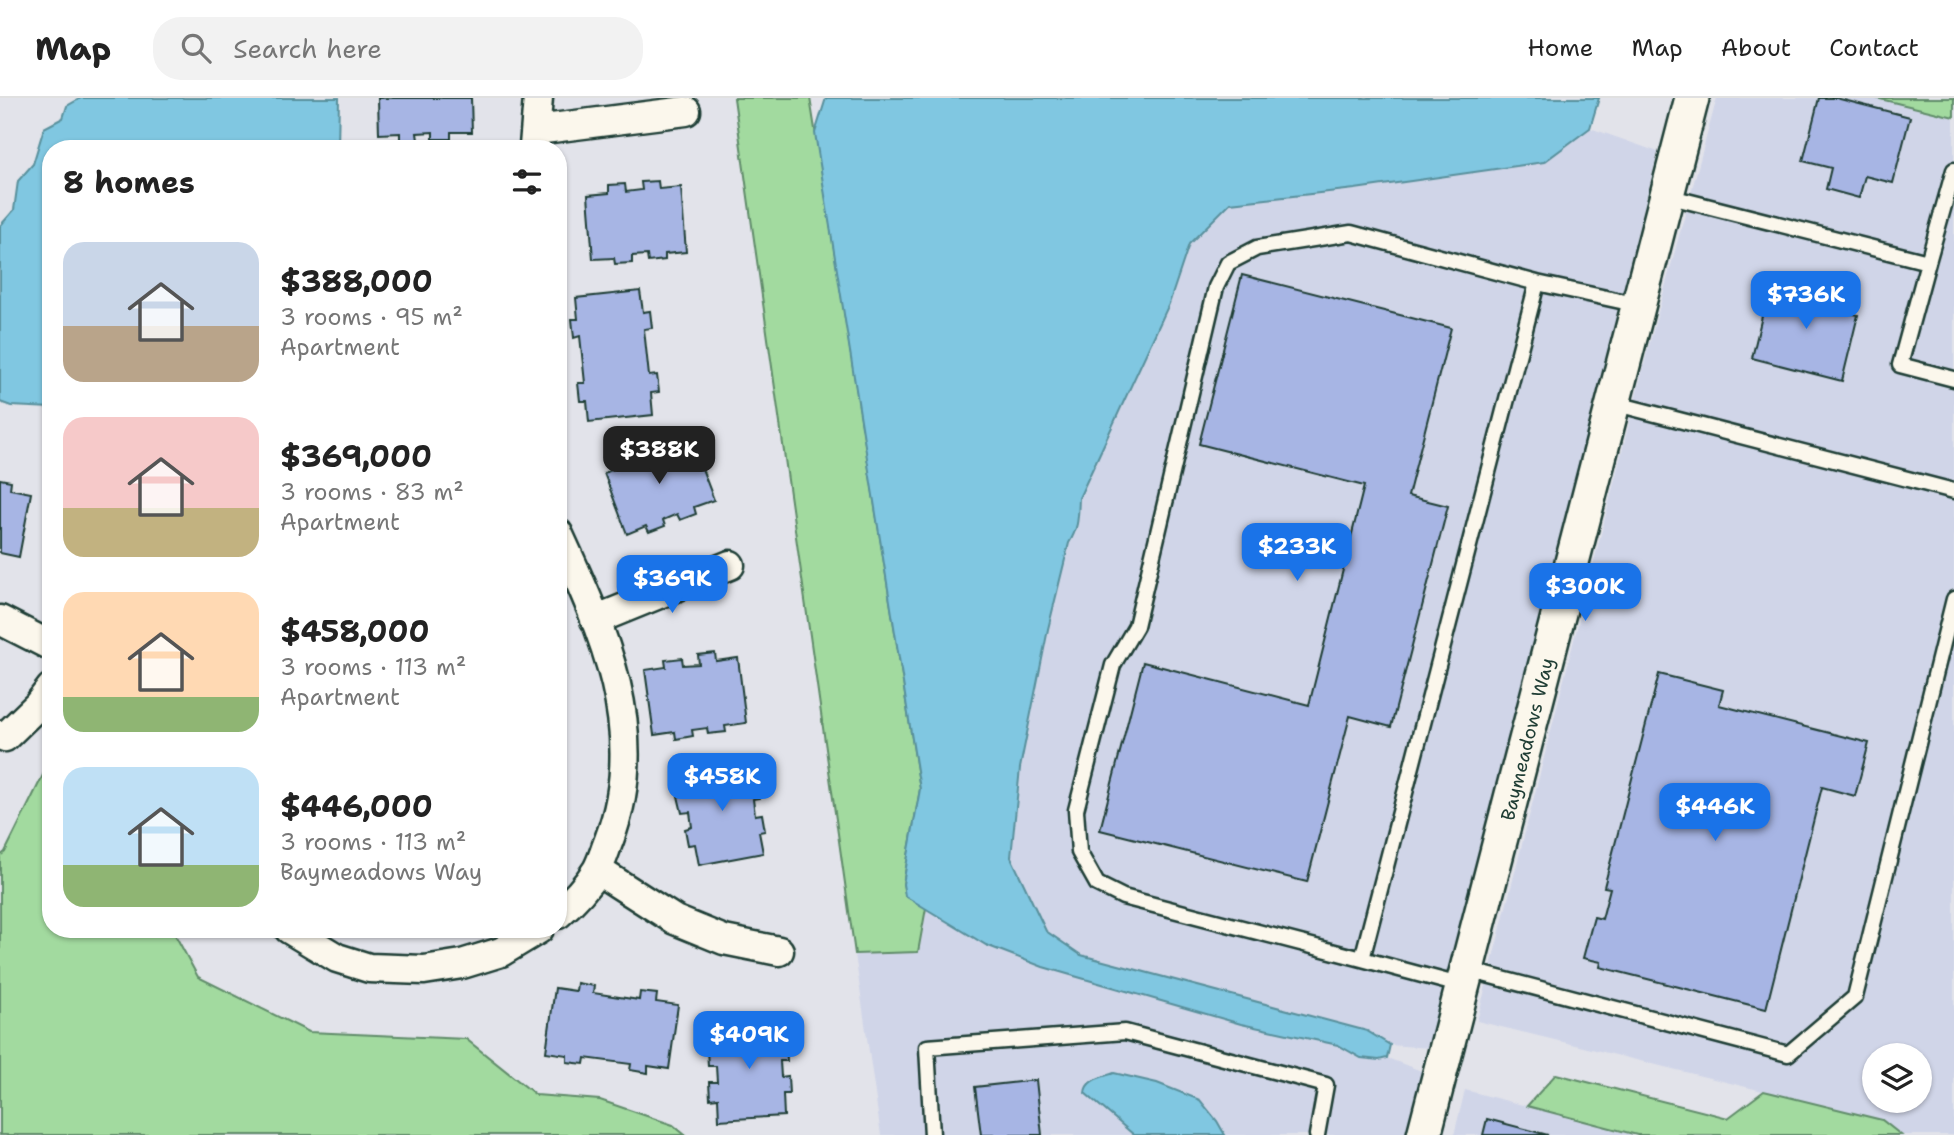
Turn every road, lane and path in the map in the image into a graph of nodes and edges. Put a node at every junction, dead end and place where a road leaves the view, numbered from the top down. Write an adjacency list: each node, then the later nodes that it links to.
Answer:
1 (538, 98): 4 (street)
2 (1692, 98): 6 (street, Baymeadows Way)
3 (686, 111): 4 (street)
4 (535, 139)
5 (1954, 170): 7 (lane)
6 (1667, 196): 7 (lane); 9 (street, Baymeadows Way)
7 (1928, 262): 10 (lane)
8 (1537, 283): 9 (lane); 26 (lane); 26 (lane)
9 (1639, 305): 11 (street, Baymeadows Way)
10 (1954, 379)
11 (1613, 404): 12 (lane); 27 (street, Baymeadows Way)
12 (1954, 491)
13 (567, 554): 17 (street)
14 (730, 565): 17 (street)
15 (1954, 599): 27 (lane)
16 (0, 620): 18 (street)
17 (595, 620): 21 (street)
18 (42, 641)
19 (42, 700): 20 (street)
20 (0, 735)
21 (597, 870): 22 (street); 25 (street)
22 (567, 906)
23 (304, 938): 24 (street)
24 (524, 938)
25 (779, 951)
26 (1362, 959): 27 (lane)
27 (1465, 978): 30 (street, Baymeadows Way)
28 (932, 1135): 29 (lane)
29 (1317, 1135)
30 (1424, 1135)

